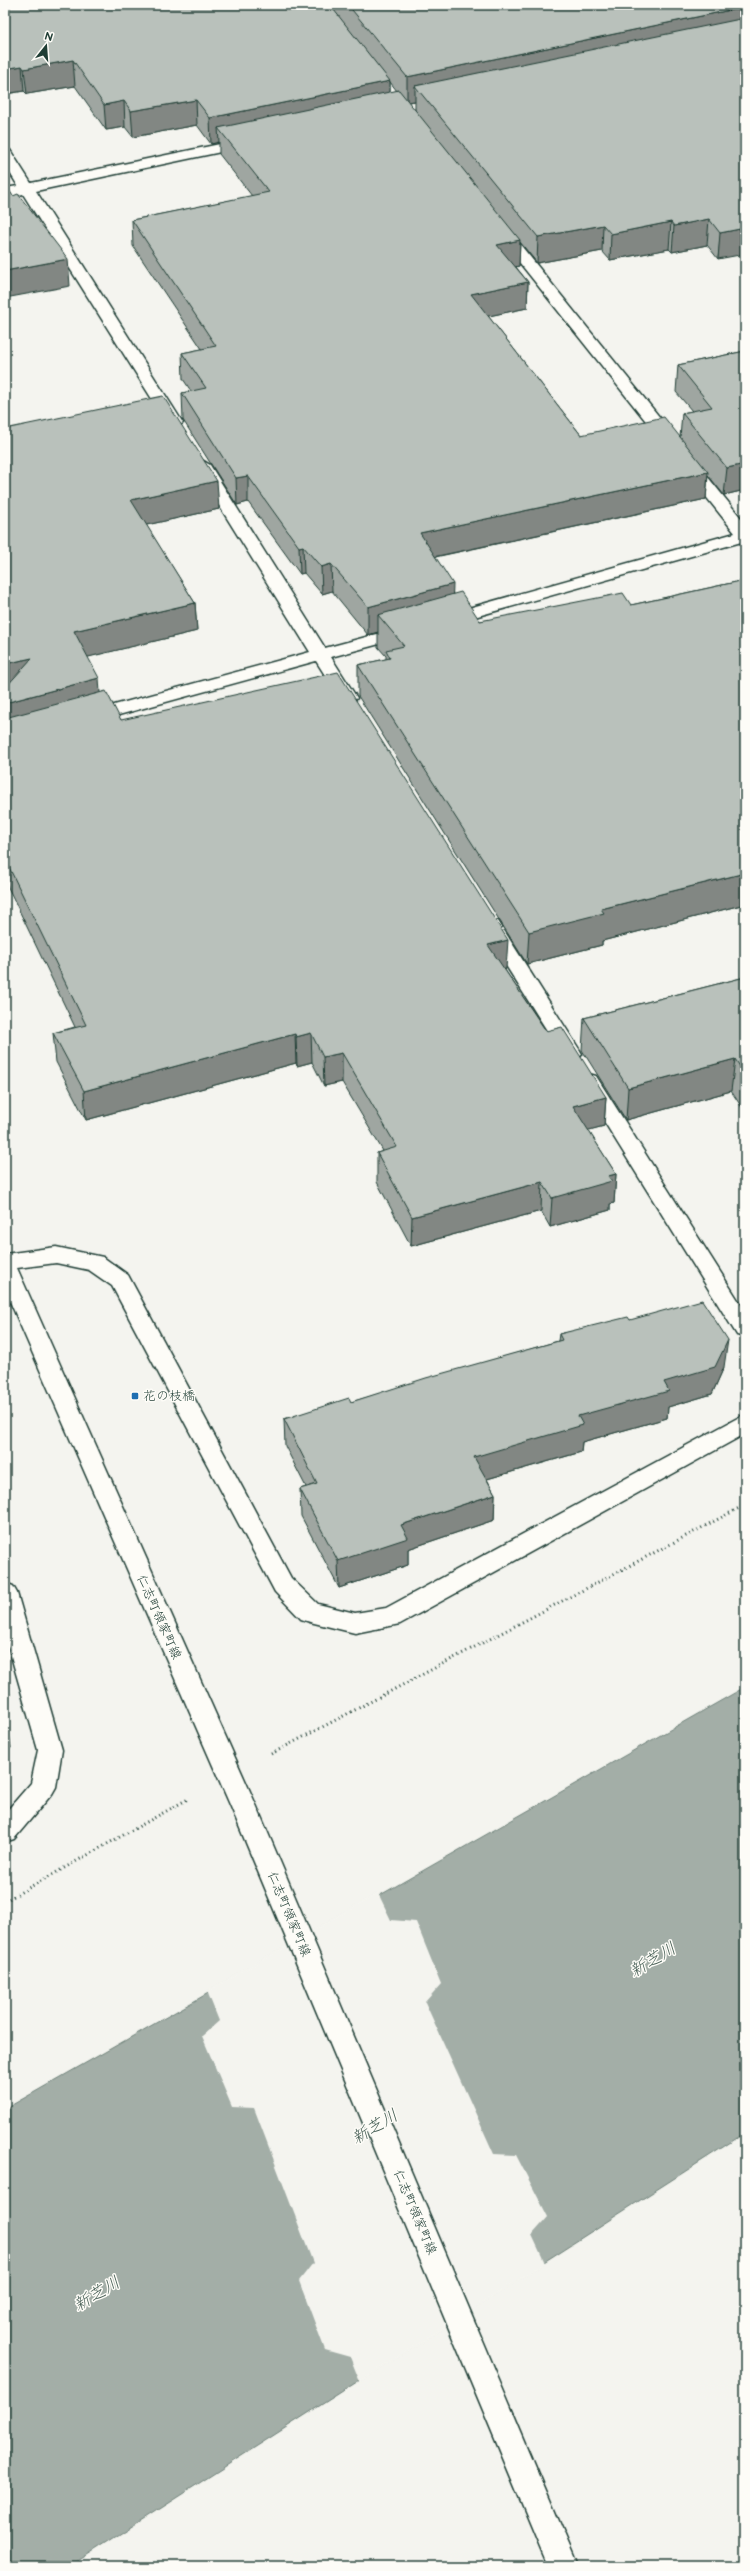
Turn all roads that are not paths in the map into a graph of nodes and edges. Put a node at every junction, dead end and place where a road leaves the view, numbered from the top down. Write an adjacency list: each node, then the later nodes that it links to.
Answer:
1 (265, 138): 3 (street)
2 (5, 153): 3 (street)
3 (27, 188): 4 (street); 7 (street)
4 (5, 193)
5 (492, 220): 6 (street)
6 (745, 535): 7 (street)
7 (321, 655): 8 (street); 9 (street)
8 (360, 716)
9 (67, 724)
10 (482, 911): 12 (street)
11 (5, 1264): 13 (street); 16 (street, 仁志町領家町線)
12 (745, 1329)
13 (745, 1423)
14 (5, 1593): 15 (street)
15 (5, 1831)
16 (564, 2566)

